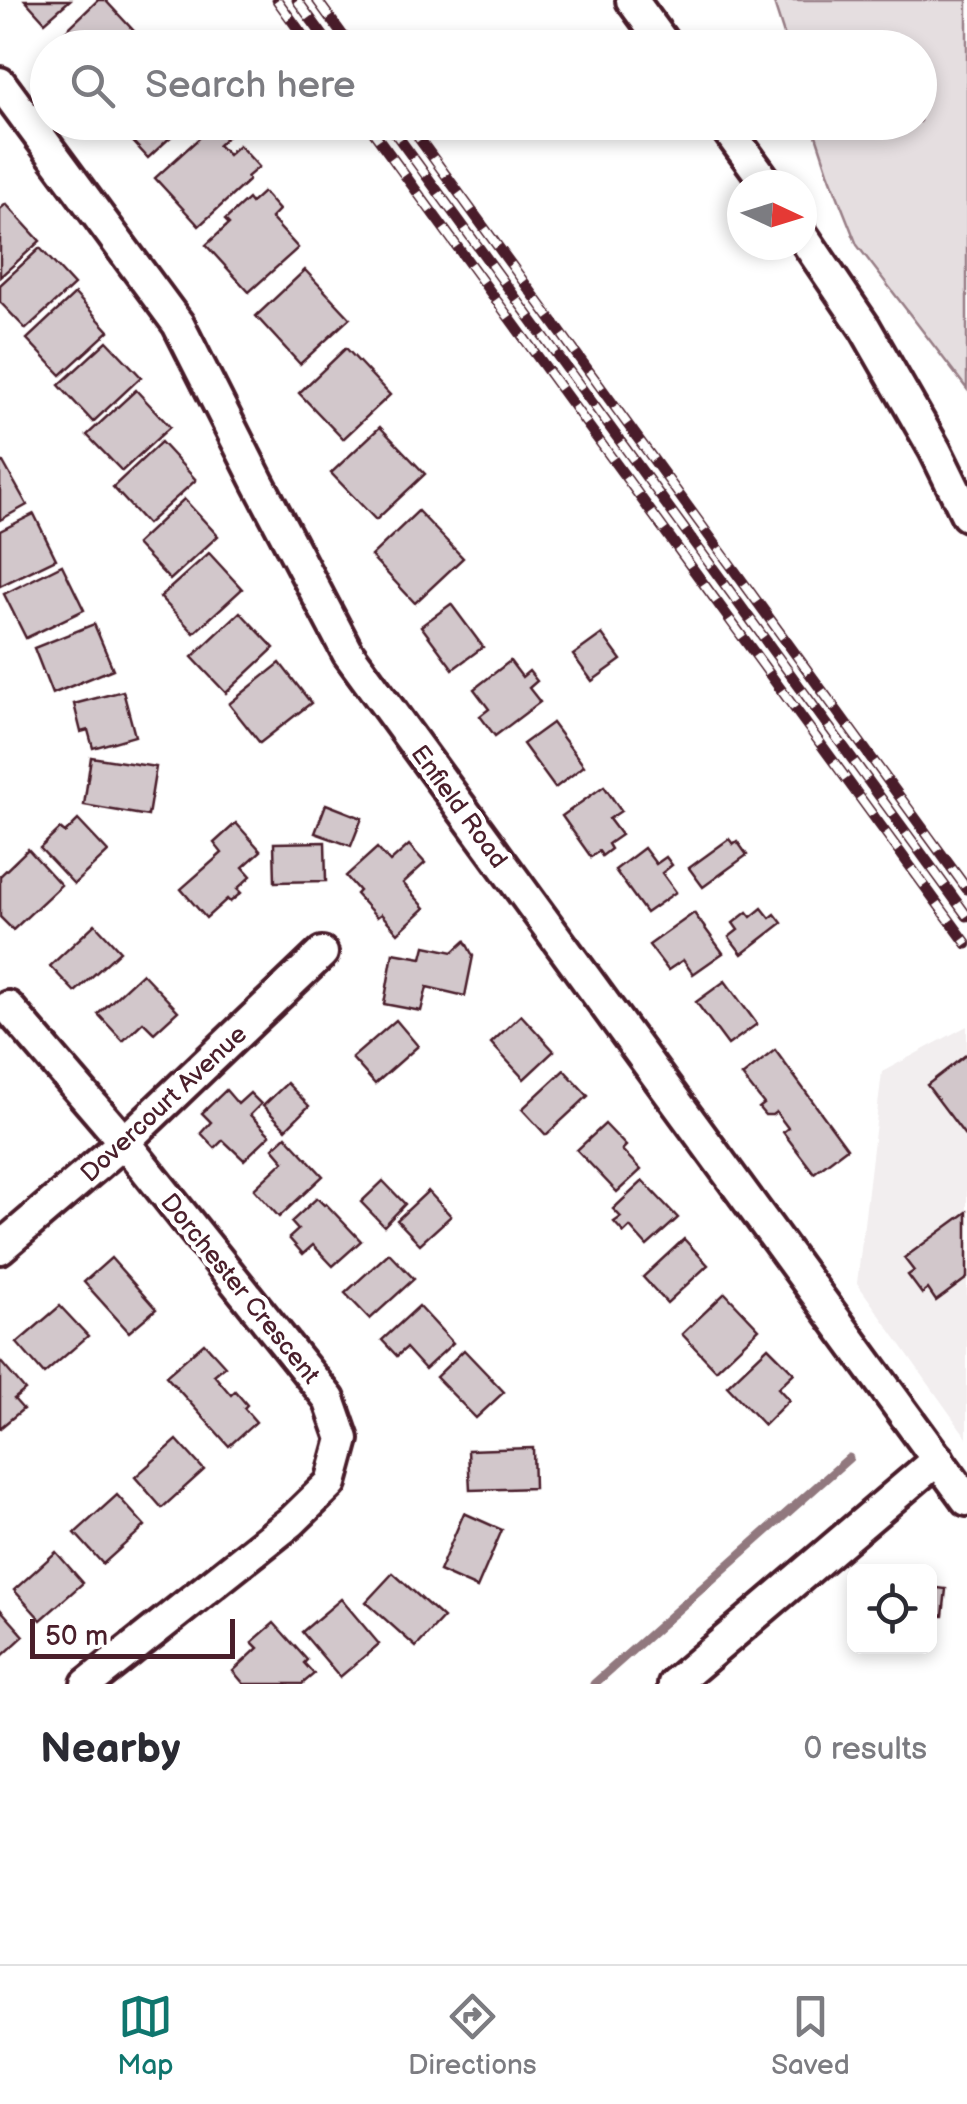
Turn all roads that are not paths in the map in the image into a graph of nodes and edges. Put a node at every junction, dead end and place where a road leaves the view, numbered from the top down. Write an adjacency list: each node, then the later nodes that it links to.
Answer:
1 (632, 0): 2 (street)
2 (654, 30)
3 (0, 83): 4 (street, Enfield Road)
4 (30, 124)
5 (42, 140): 14 (street, Enfield Road)
6 (735, 140): 7 (street)
7 (757, 170)
8 (817, 257): 9 (street)
9 (967, 515)
10 (322, 953): 12 (street, Dovercourt Avenue)
11 (8, 1007): 12 (street, Dorchester Crescent)
12 (124, 1142): 13 (street, Dovercourt Avenue); 16 (street, Dorchester Crescent)
13 (0, 1248)
14 (938, 1460): 15 (street, Enfield Road); 17 (street)
15 (967, 1500)
16 (87, 1684)
17 (674, 1684)

